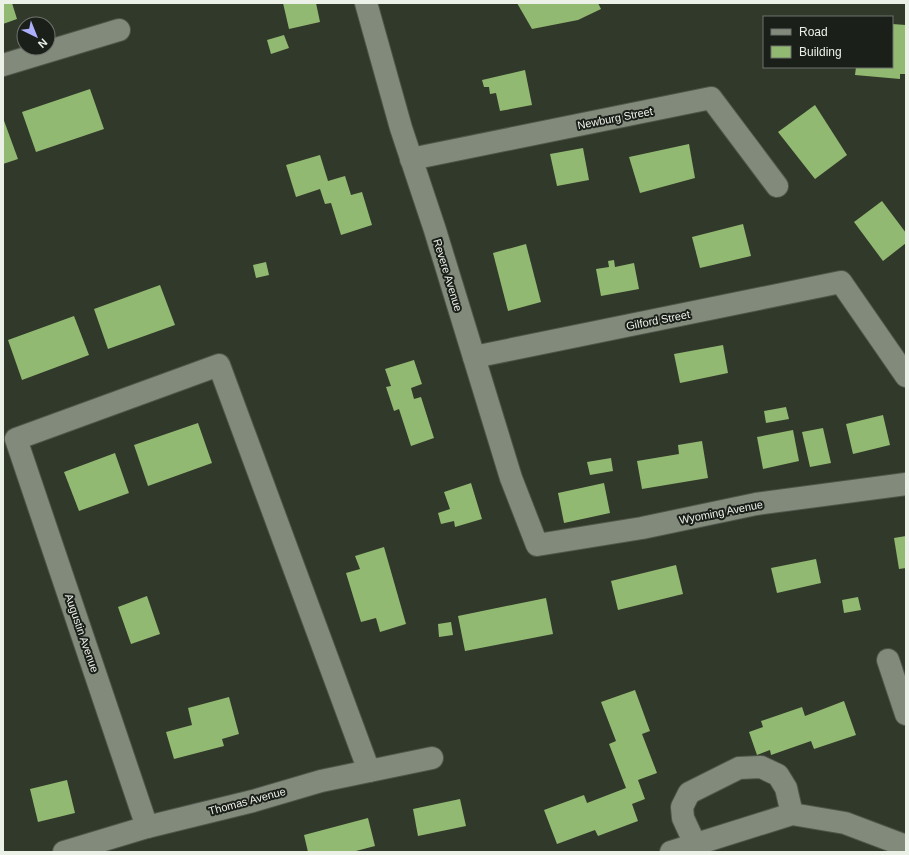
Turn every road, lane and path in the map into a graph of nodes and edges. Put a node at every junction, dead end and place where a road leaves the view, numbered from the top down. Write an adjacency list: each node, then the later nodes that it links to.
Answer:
1 (366, 3): 4 (street, Revere Avenue)
2 (120, 30): 3 (street)
3 (3, 64)
4 (411, 159): 5 (street, Newburg Street); 6 (street, Revere Avenue)
5 (777, 186)
6 (474, 357): 7 (street, Gilford Street); 9 (street, Revere Avenue)
7 (906, 376)
8 (906, 484): 9 (street, Wyoming Avenue)
9 (537, 545)
10 (888, 660): 11 (street)
11 (906, 714)
12 (432, 758): 13 (street, Thomas Avenue)
13 (369, 771): 15 (street, Thomas Avenue); 15 (street, Augustin Avenue)
14 (792, 814): 16 (street); 16 (street); 17 (street)
15 (147, 826): 18 (street, Thomas Avenue)
16 (695, 844): 19 (street)
17 (906, 846): 20 (street)
18 (64, 852)
19 (671, 852)
20 (893, 852)

